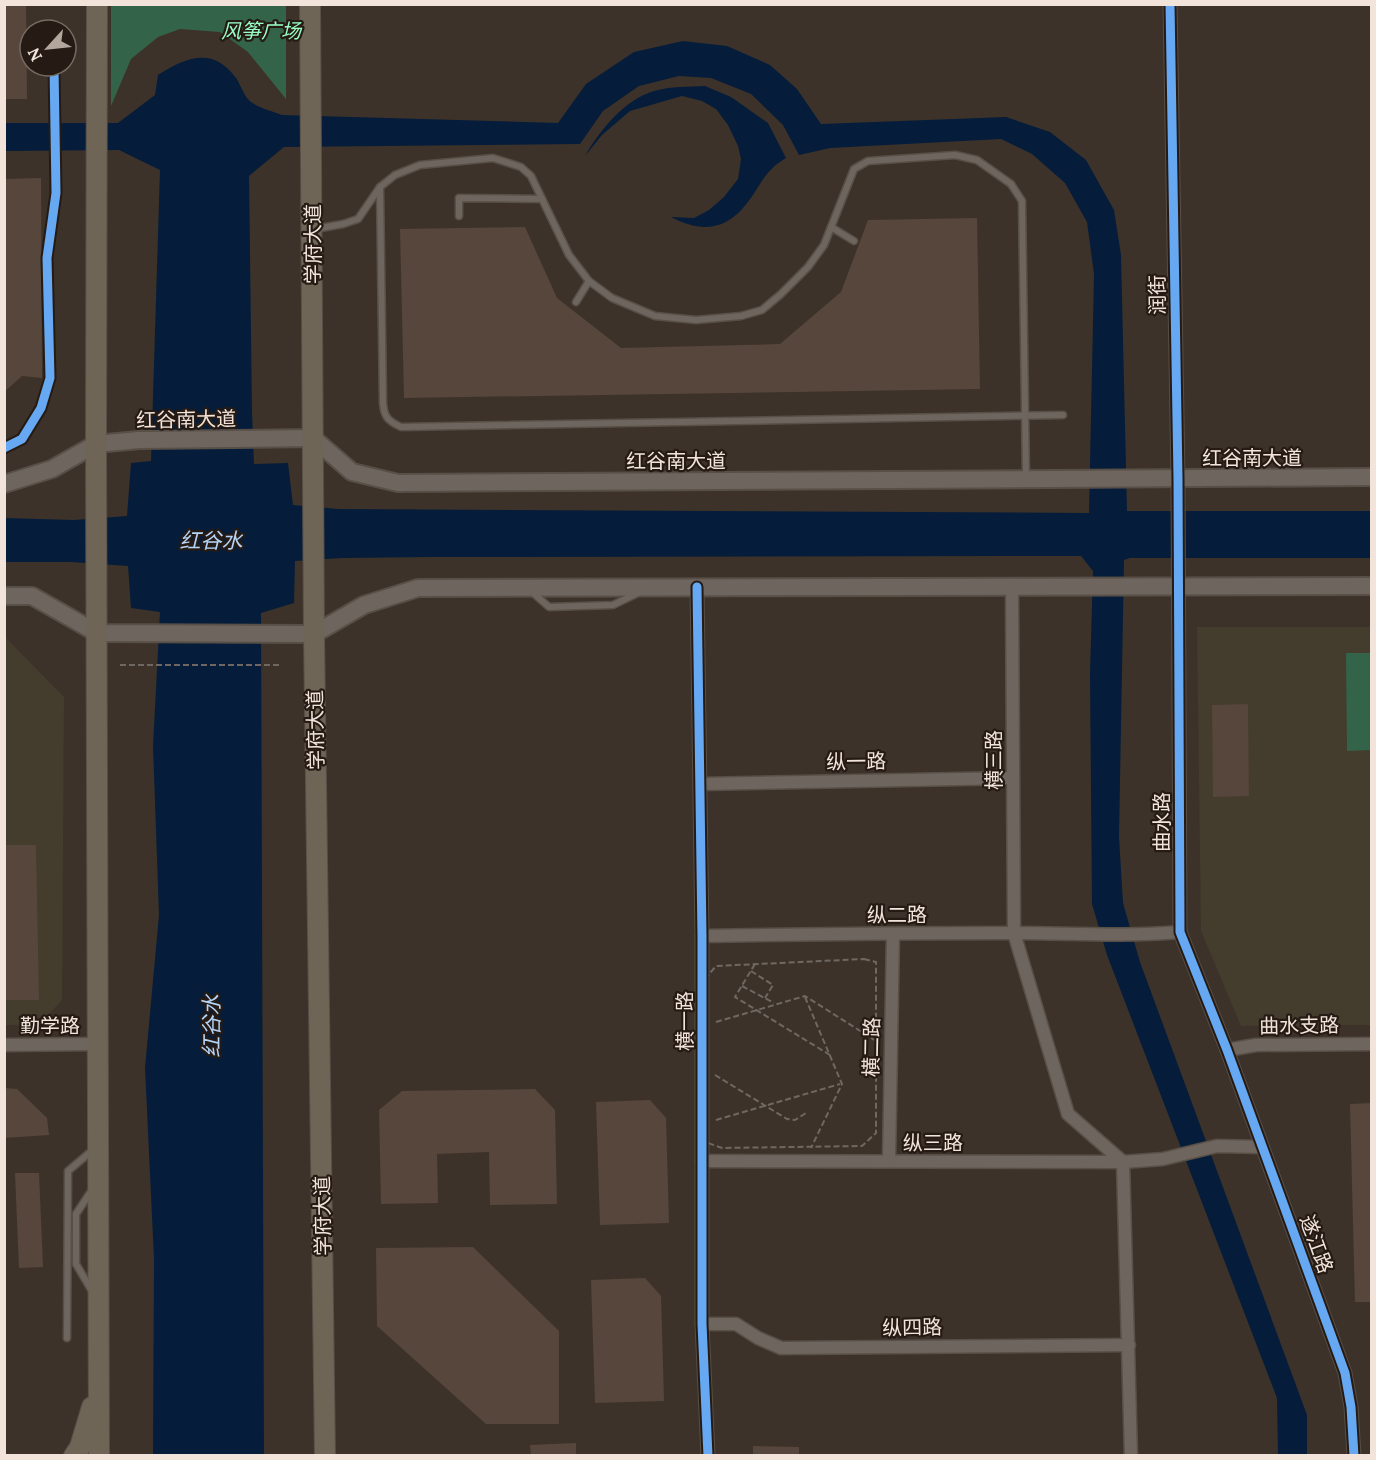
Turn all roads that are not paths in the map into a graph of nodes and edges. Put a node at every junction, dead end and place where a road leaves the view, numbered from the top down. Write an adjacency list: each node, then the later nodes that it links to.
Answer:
1 (97, 4): 15 (main road)
2 (310, 4): 8 (main road, 学府大道)
3 (1170, 4): 18 (street, 润街)
4 (380, 187): 5 (lane); 8 (lane); 12 (lane)
5 (542, 199): 6 (lane); 10 (lane)
6 (459, 216)
7 (831, 227): 9 (lane); 10 (lane); 12 (lane)
8 (312, 230): 14 (main road, 学府大道)
9 (855, 242)
10 (590, 281): 11 (lane)
11 (576, 302)
12 (1025, 415): 13 (lane); 17 (lane)
13 (1063, 415)
14 (313, 438): 15 (main road, 红谷南大道); 17 (main road, 红谷南大道); 26 (main road, 学府大道)
15 (96, 444): 19 (main road, 红谷南大道); 25 (main road)
16 (1371, 477): 18 (main road, 红谷南大道)
17 (1026, 479): 18 (main road, 红谷南大道)
18 (1178, 479): 20 (street, 润街)
19 (4, 484)
20 (1177, 585): 21 (main road); 22 (main road); 29 (street, 曲水路)
21 (1012, 586): 23 (main road); 27 (street, 横三路)
22 (1371, 586)
23 (697, 587): 26 (main road); 28 (street, 横一路)
24 (4, 596): 25 (main road)
25 (97, 633): 26 (main road); 33 (main road)
26 (314, 633): 46 (main road, 学府大道)
27 (1013, 778): 28 (street, 纵一路); 30 (street, 横三路)
28 (700, 784): 32 (street, 横一路)
29 (1180, 932): 30 (street, 纵二路); 36 (street, 曲水路)
30 (1014, 933): 31 (street, 纵二路); 41 (street, 横三路)
31 (892, 934): 32 (street, 纵二路); 40 (street, 横二路)
32 (702, 936): 39 (street, 横一路)
33 (97, 1044): 35 (street, 勤学路); 37 (main road)
34 (1371, 1044): 36 (street, 曲水支路)
35 (4, 1045)
36 (1227, 1050): 38 (street, 遂江路)
37 (97, 1146): 43 (lane); 45 (main road)
38 (1262, 1147): 41 (street, 纵三路); 53 (street, 遂江路)
39 (702, 1161): 40 (street, 纵三路); 42 (street, 横一路)
40 (889, 1161): 41 (street, 纵三路)
41 (1123, 1162): 44 (street)
42 (702, 1324): 44 (street, 纵四路); 51 (street, 横一路)
43 (67, 1338)
44 (1129, 1345): 52 (street)
45 (98, 1387): 47 (main road); 48 (main road)
46 (325, 1410): 49 (main road, 学府大道); 50 (main road)
47 (75, 1455)
48 (99, 1455)
49 (325, 1455)
50 (333, 1455)
51 (708, 1455)
52 (1131, 1455)
53 (1354, 1455)

